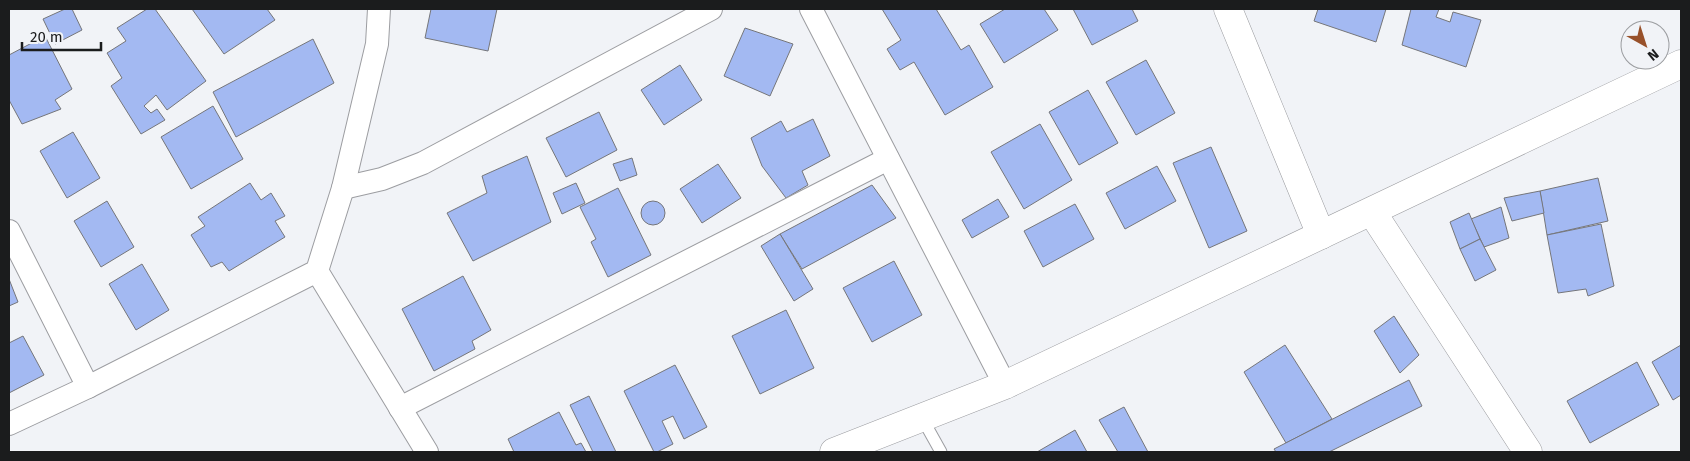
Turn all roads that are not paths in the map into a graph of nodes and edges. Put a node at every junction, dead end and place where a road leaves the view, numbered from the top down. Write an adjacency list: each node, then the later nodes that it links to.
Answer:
1 (379, 9): 7 (street)
2 (711, 9): 7 (street)
3 (810, 9): 6 (street)
4 (1228, 9): 10 (street)
5 (1681, 64): 8 (street)
6 (888, 160): 12 (street); 14 (street)
7 (343, 188): 11 (street)
8 (1372, 212): 10 (street); 20 (street)
9 (9, 231): 13 (street)
10 (1321, 235): 12 (street)
11 (317, 271): 13 (street); 14 (street)
12 (1005, 385): 15 (street)
13 (88, 387): 16 (street)
14 (400, 408): 17 (street)
15 (922, 418): 18 (street); 19 (lane)
16 (9, 424)
17 (427, 452)
18 (834, 452)
19 (941, 452)
20 (1528, 452)

